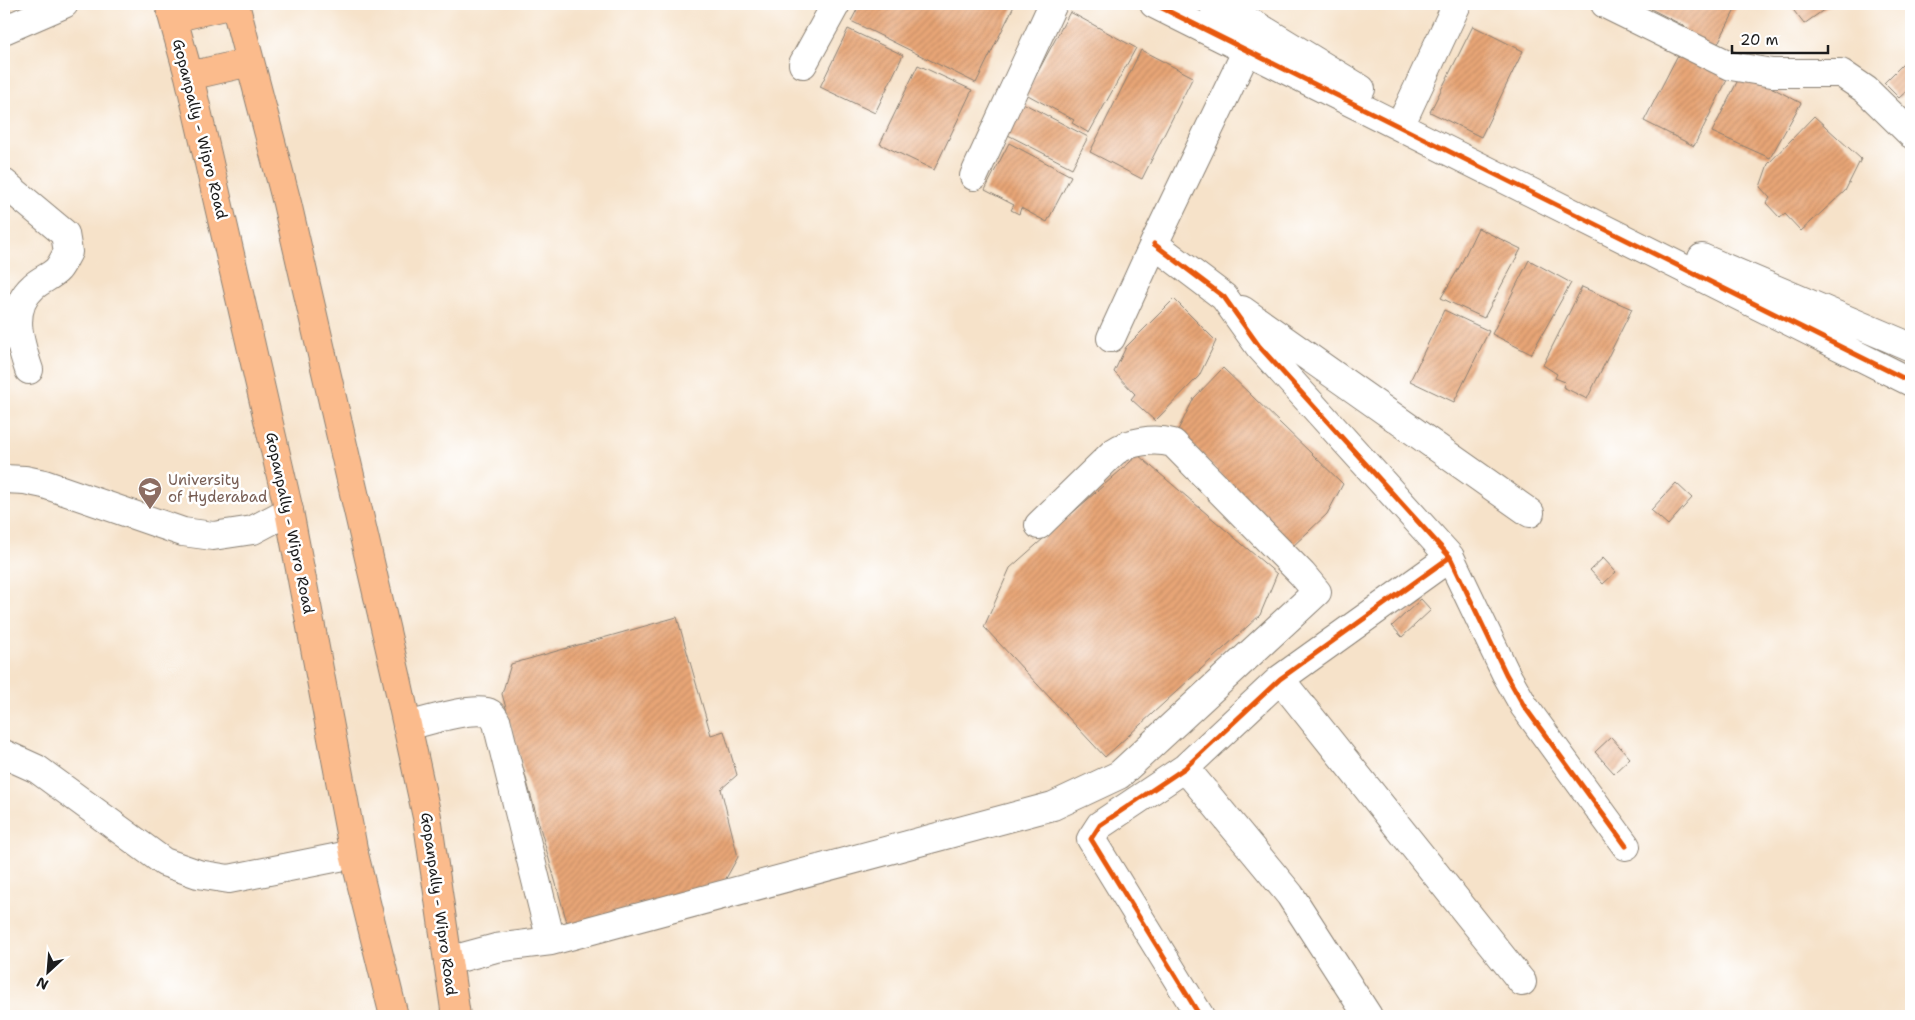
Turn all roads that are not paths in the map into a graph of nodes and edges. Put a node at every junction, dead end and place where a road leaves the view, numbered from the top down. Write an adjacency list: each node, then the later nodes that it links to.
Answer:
1 (64, 4): 10 (street)
2 (234, 4): 9 (main road); 12 (main road, Gopanpally - Wipro Road)
3 (836, 4): 13 (street)
4 (1053, 4): 17 (street)
5 (1213, 4): 15 (street)
6 (1456, 4): 15 (street)
7 (1605, 4): 16 (street)
8 (1170, 7): 11 (street)
9 (171, 11): 14 (main road, Gopanpally - Wipro Road)
10 (4, 30)
11 (1247, 50): 15 (street); 19 (street)
12 (250, 62): 14 (main road); 31 (main road, Gopanpally - Wipro Road)
13 (803, 64)
14 (189, 76): 26 (main road, Gopanpally - Wipro Road)
15 (1403, 121): 22 (street); 24 (street)
16 (1911, 134)
17 (974, 176)
18 (4, 183): 23 (street)
19 (1154, 244): 20 (street); 21 (street)
20 (1224, 297): 27 (street); 29 (street)
21 (1111, 338)
22 (1911, 347)
23 (29, 370)
24 (1911, 382)
25 (4, 479): 26 (street)
26 (289, 511): 35 (main road, Gopanpally - Wipro Road)
27 (1530, 513)
28 (1040, 525): 36 (street)
29 (1450, 557): 30 (street); 34 (street)
30 (1280, 679): 33 (street); 38 (street)
31 (407, 726): 36 (street); 37 (main road, Gopanpally - Wipro Road)
32 (4, 754): 35 (street)
33 (1185, 768): 41 (street); 42 (street)
34 (1626, 846)
35 (354, 854): 39 (main road, Gopanpally - Wipro Road)
36 (551, 941): 37 (street)
37 (448, 961): 40 (main road, Gopanpally - Wipro Road)
38 (1522, 982)
39 (394, 1016)
40 (456, 1016)
41 (1200, 1016)
42 (1368, 1016)

